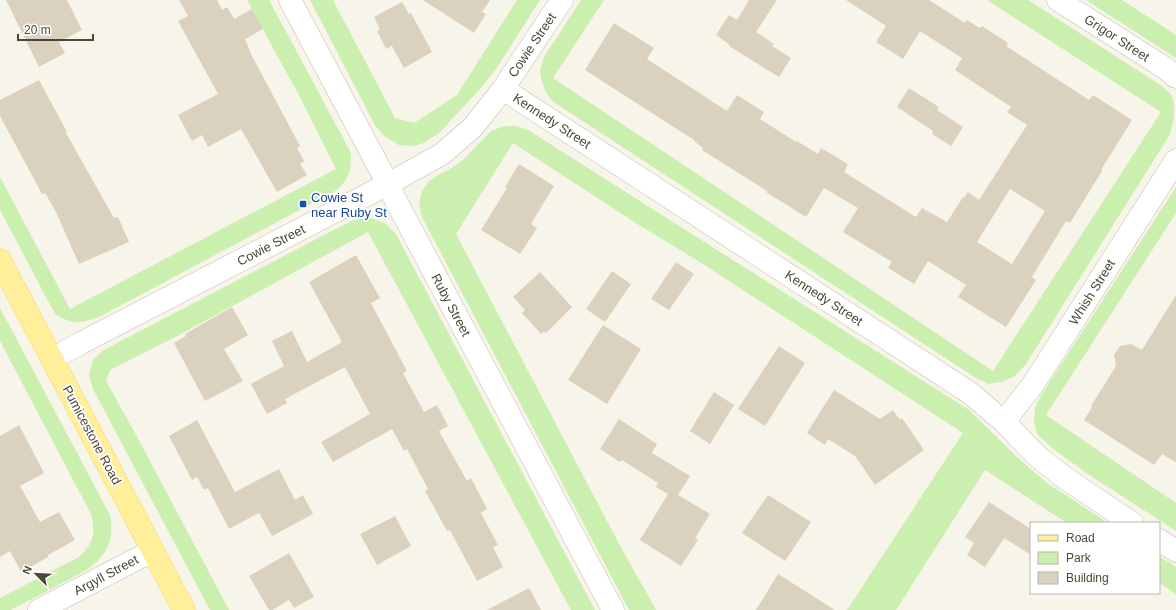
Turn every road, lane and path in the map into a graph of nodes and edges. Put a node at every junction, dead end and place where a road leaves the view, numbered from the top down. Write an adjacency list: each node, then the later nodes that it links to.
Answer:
1 (290, 0): 7 (street, Ruby Street)
2 (562, 0): 5 (street, Cowie Street)
3 (1058, 0): 4 (street, Grigor Street)
4 (1176, 77)
5 (503, 89): 7 (street, Cowie Street); 10 (street, Kennedy Street)
6 (1176, 160): 10 (street, Whish Street)
7 (388, 184): 9 (street, Cowie Street); 17 (street, Ruby Street)
8 (0, 260): 9 (main road, Pumicestone Road)
9 (52, 359): 13 (main road, Pumicestone Road)
10 (1004, 422): 11 (street, Kennedy Street)
11 (1131, 522)
12 (1160, 541): 14 (street)
13 (152, 551): 15 (street, Argyll Street); 16 (main road, Pumicestone Road)
14 (1176, 551)
15 (39, 610)
16 (184, 610)
17 (613, 610)

